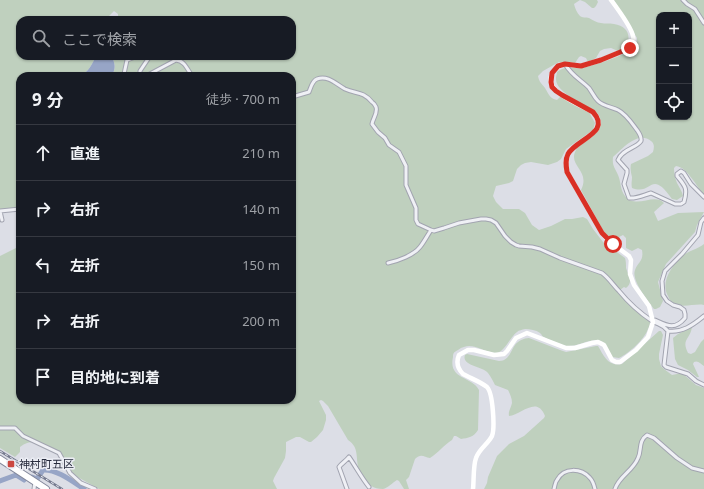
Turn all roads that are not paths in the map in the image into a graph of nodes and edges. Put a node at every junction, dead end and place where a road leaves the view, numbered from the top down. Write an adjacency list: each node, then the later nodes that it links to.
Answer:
1 (611, 0): 8 (street)
2 (683, 0): 3 (street)
3 (704, 23)
4 (127, 60): 9 (street)
5 (147, 60): 10 (street)
6 (176, 60): 11 (street)
7 (181, 60): 12 (street)
8 (565, 64): 14 (street); 22 (street)
9 (124, 72)
10 (140, 72)
11 (154, 72)
12 (190, 72)
13 (296, 96): 19 (street)
14 (704, 197)
15 (16, 209): 16 (street)
16 (0, 211): 18 (street)
17 (704, 218): 22 (street)
18 (2, 220)
19 (431, 230): 20 (street); 22 (street)
20 (388, 263)
21 (704, 316): 23 (street)
22 (653, 322): 23 (street); 35 (street)
23 (668, 331): 24 (street)
24 (704, 385)
25 (0, 428): 33 (street)
26 (0, 459): 29 (highway)
27 (0, 462): 29 (highway)
28 (704, 471): 38 (street)
29 (35, 482): 31 (street); 32 (highway)
30 (369, 487): 34 (street)
31 (34, 489)
32 (46, 489)
33 (94, 489)
34 (348, 489)
35 (473, 489)
36 (554, 489): 37 (street)
37 (595, 489)
38 (615, 489)

